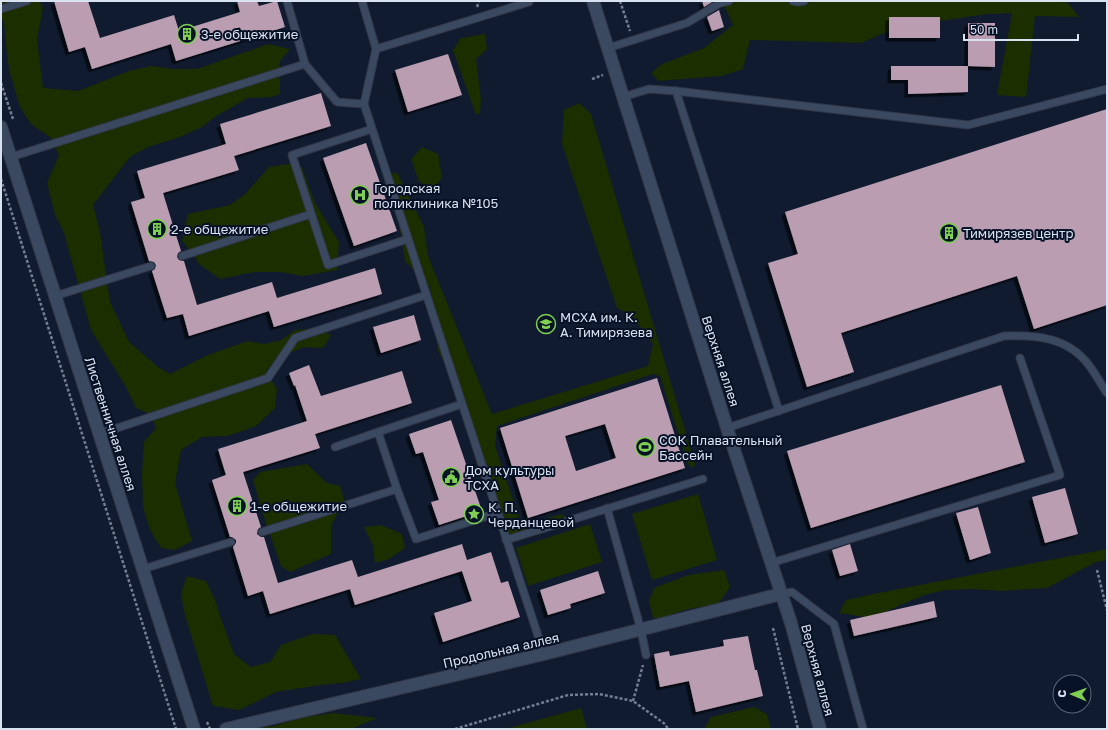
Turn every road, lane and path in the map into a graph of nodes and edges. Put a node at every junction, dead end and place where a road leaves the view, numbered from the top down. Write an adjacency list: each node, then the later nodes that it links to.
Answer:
1 (27, 1): 10 (lane)
2 (288, 1): 14 (lane)
3 (362, 1): 13 (lane)
4 (530, 1): 13 (lane)
5 (593, 1): 12 (street, Верхняя аллея)
6 (620, 1): 11 (path)
7 (730, 1): 11 (lane)
8 (793, 1): 9 (lane)
9 (804, 1)
10 (1, 9)
11 (632, 40): 12 (lane)
12 (608, 48): 19 (street, Верхняя аллея)
13 (376, 49): 20 (lane)
14 (305, 64): 20 (lane); 23 (lane)
15 (605, 74): 16 (path)
16 (592, 79)
17 (1107, 89): 18 (lane)
18 (676, 91): 19 (lane); 34 (lane)
19 (623, 97): 35 (street, Верхняя аллея)
20 (364, 104): 22 (lane)
21 (1, 127): 23 (street, Лиственничная аллея)
22 (372, 129): 25 (lane); 26 (lane)
23 (10, 157): 30 (street, Лиственничная аллея)
24 (1, 179): 56 (path)
25 (311, 214): 26 (lane); 27 (lane)
26 (408, 238): 29 (lane)
27 (182, 256)
28 (151, 266): 30 (lane)
29 (426, 295): 33 (lane); 37 (lane)
30 (54, 296): 37 (street, Лиственничная аллея)
31 (1020, 358): 46 (lane)
32 (1107, 393): 34 (lane)
33 (462, 404): 36 (lane); 42 (lane)
34 (780, 411): 35 (lane)
35 (727, 428): 46 (street, Верхняя аллея)
36 (378, 432): 38 (lane); 40 (lane)
37 (99, 434): 47 (street, Лиственничная аллея)
38 (335, 447)
39 (703, 478): 41 (lane)
40 (397, 489): 42 (lane); 43 (lane)
41 (607, 508): 44 (lane); 52 (lane)
42 (497, 513): 44 (lane)
43 (262, 532)
44 (506, 540): 53 (lane)
45 (231, 542): 47 (lane)
46 (771, 563): 49 (street, Верхняя аллея)
47 (143, 569): 57 (street, Лиственничная аллея)
48 (1097, 570): 50 (path)
49 (782, 594): 52 (street, Продольная аллея); 62 (street, Верхняя аллея); 63 (lane)
50 (1107, 610)
51 (773, 628): 61 (path)
52 (641, 630): 53 (street, Продольная аллея); 54 (lane)
53 (544, 654): 58 (street, Продольная аллея)
54 (646, 655): 55 (path)
55 (633, 701): 59 (path); 60 (path)
56 (176, 729)
57 (194, 729)
58 (226, 729)
59 (455, 729)
60 (668, 729)
61 (798, 729)
62 (820, 729)
63 (863, 729)

